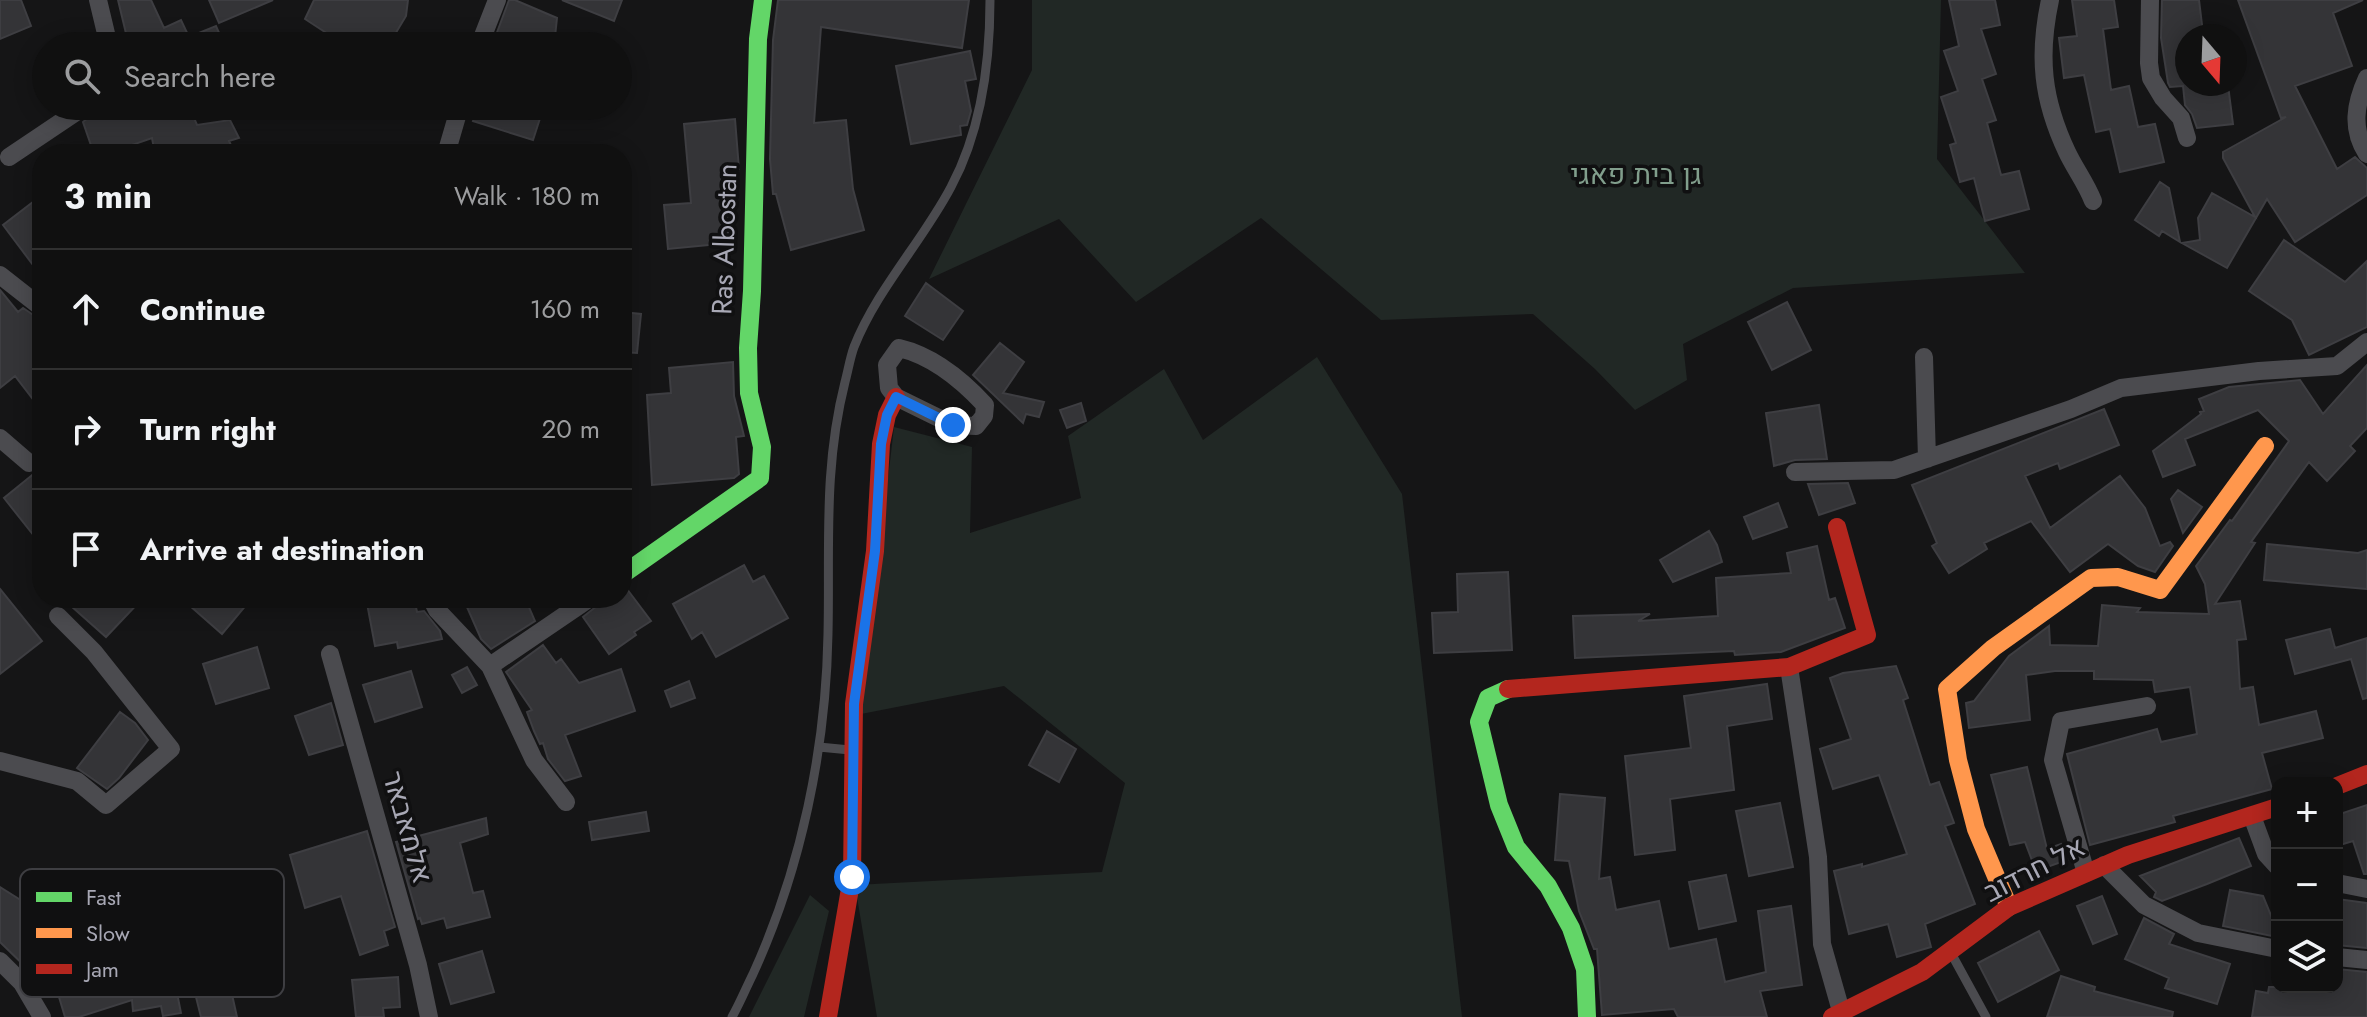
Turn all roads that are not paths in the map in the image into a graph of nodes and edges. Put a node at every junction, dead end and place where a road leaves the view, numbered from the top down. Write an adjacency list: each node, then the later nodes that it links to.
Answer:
1 (98, 0): 7 (street)
2 (497, 0): 8 (street)
3 (763, 0): 28 (street, Ras Albostan)
4 (990, 0): 36 (lane)
5 (2050, 0): 16 (street)
6 (2150, 0): 12 (street)
7 (106, 32)
8 (484, 32)
9 (2367, 78): 14 (street)
10 (64, 120): 15 (street)
11 (456, 120): 13 (street)
12 (2187, 138)
13 (449, 144)
14 (2367, 154)
15 (9, 157)
16 (2093, 201)
17 (0, 275): 18 (street)
18 (32, 300)
19 (2367, 342): 24 (street)
20 (1924, 357): 24 (street)
21 (896, 397): 21 (street); 37 (street)
22 (0, 438): 25 (street)
23 (2265, 446): 49 (street)
24 (1927, 459): 26 (street)
25 (29, 463)
26 (1795, 472)
27 (1837, 527): 34 (street)
28 (632, 568)
29 (436, 608): 33 (street)
30 (563, 608): 33 (street)
31 (58, 616): 38 (street)
32 (330, 654): 59 (street, אלמאבאר)
33 (490, 666): 41 (street)
34 (1789, 667): 57 (street); 62 (street)
35 (2147, 706): 46 (street)
36 (819, 747): 37 (lane); 60 (lane)
37 (854, 750): 61 (street)
38 (0, 761)
39 (2367, 774): 40 (street)
40 (2343, 784)
41 (566, 802)
42 (2271, 809): 43 (street, אל חרדוב)
43 (2252, 816): 44 (street); 45 (street, אל חרדוב)
44 (2271, 859)
45 (2104, 865): 46 (street, אל חרדוב); 50 (street)
46 (2086, 873): 49 (street, אל חרדוב)
47 (2343, 884): 48 (street)
48 (2367, 889)
49 (2009, 907): 51 (street, אל חרדוב)
50 (2271, 948)
51 (1950, 951): 57 (street, אל חרדוב); 63 (lane)
52 (2343, 958): 53 (street)
53 (2367, 960)
54 (0, 961): 55 (street)
55 (20, 981)
56 (30, 997): 58 (street)
57 (1836, 1014)
58 (42, 1017)
59 (429, 1017)
60 (732, 1017)
61 (828, 1017)
62 (1587, 1017)
63 (1986, 1017)

